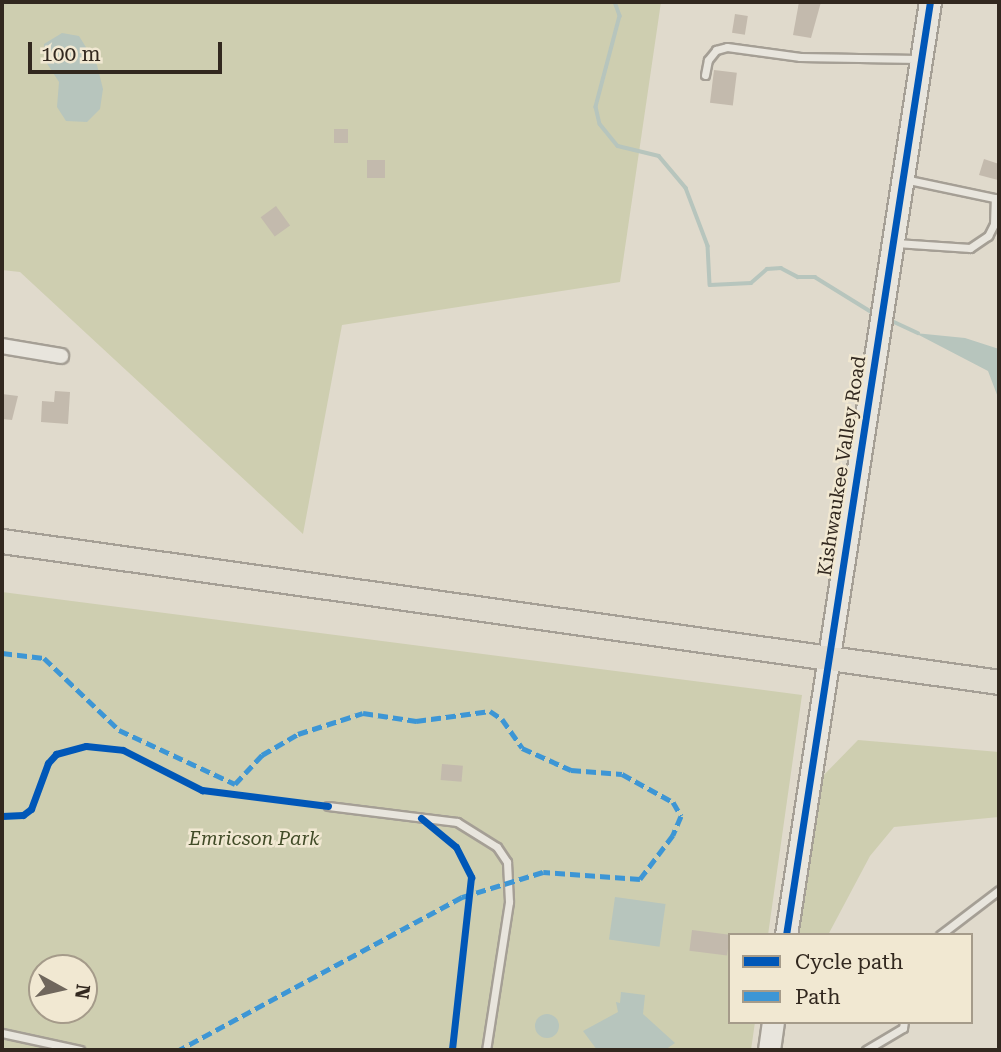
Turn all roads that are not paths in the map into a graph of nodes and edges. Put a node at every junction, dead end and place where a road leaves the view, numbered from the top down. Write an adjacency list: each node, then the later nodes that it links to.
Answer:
1 (930, 2): 2 (street, Kishwaukee Valley Road)
2 (922, 60): 3 (lane); 4 (street, Kishwaukee Valley Road)
3 (705, 75)
4 (903, 179): 5 (lane); 6 (street, Kishwaukee Valley Road)
5 (997, 198): 6 (lane)
6 (893, 243): 10 (street, Kishwaukee Valley Road)
7 (2, 346): 8 (street)
8 (61, 356)
9 (2, 541): 10 (main road)
10 (828, 659): 11 (main road); 14 (street, Kishwaukee Valley Road)
11 (999, 682)
12 (328, 806): 20 (lane)
13 (999, 890): 15 (lane)
14 (786, 933)
15 (943, 933)
16 (773, 1024): 21 (street)
17 (904, 1024): 22 (lane)
18 (2, 1033): 19 (lane)
19 (80, 1050)
20 (486, 1050)
21 (769, 1050)
22 (866, 1050)

